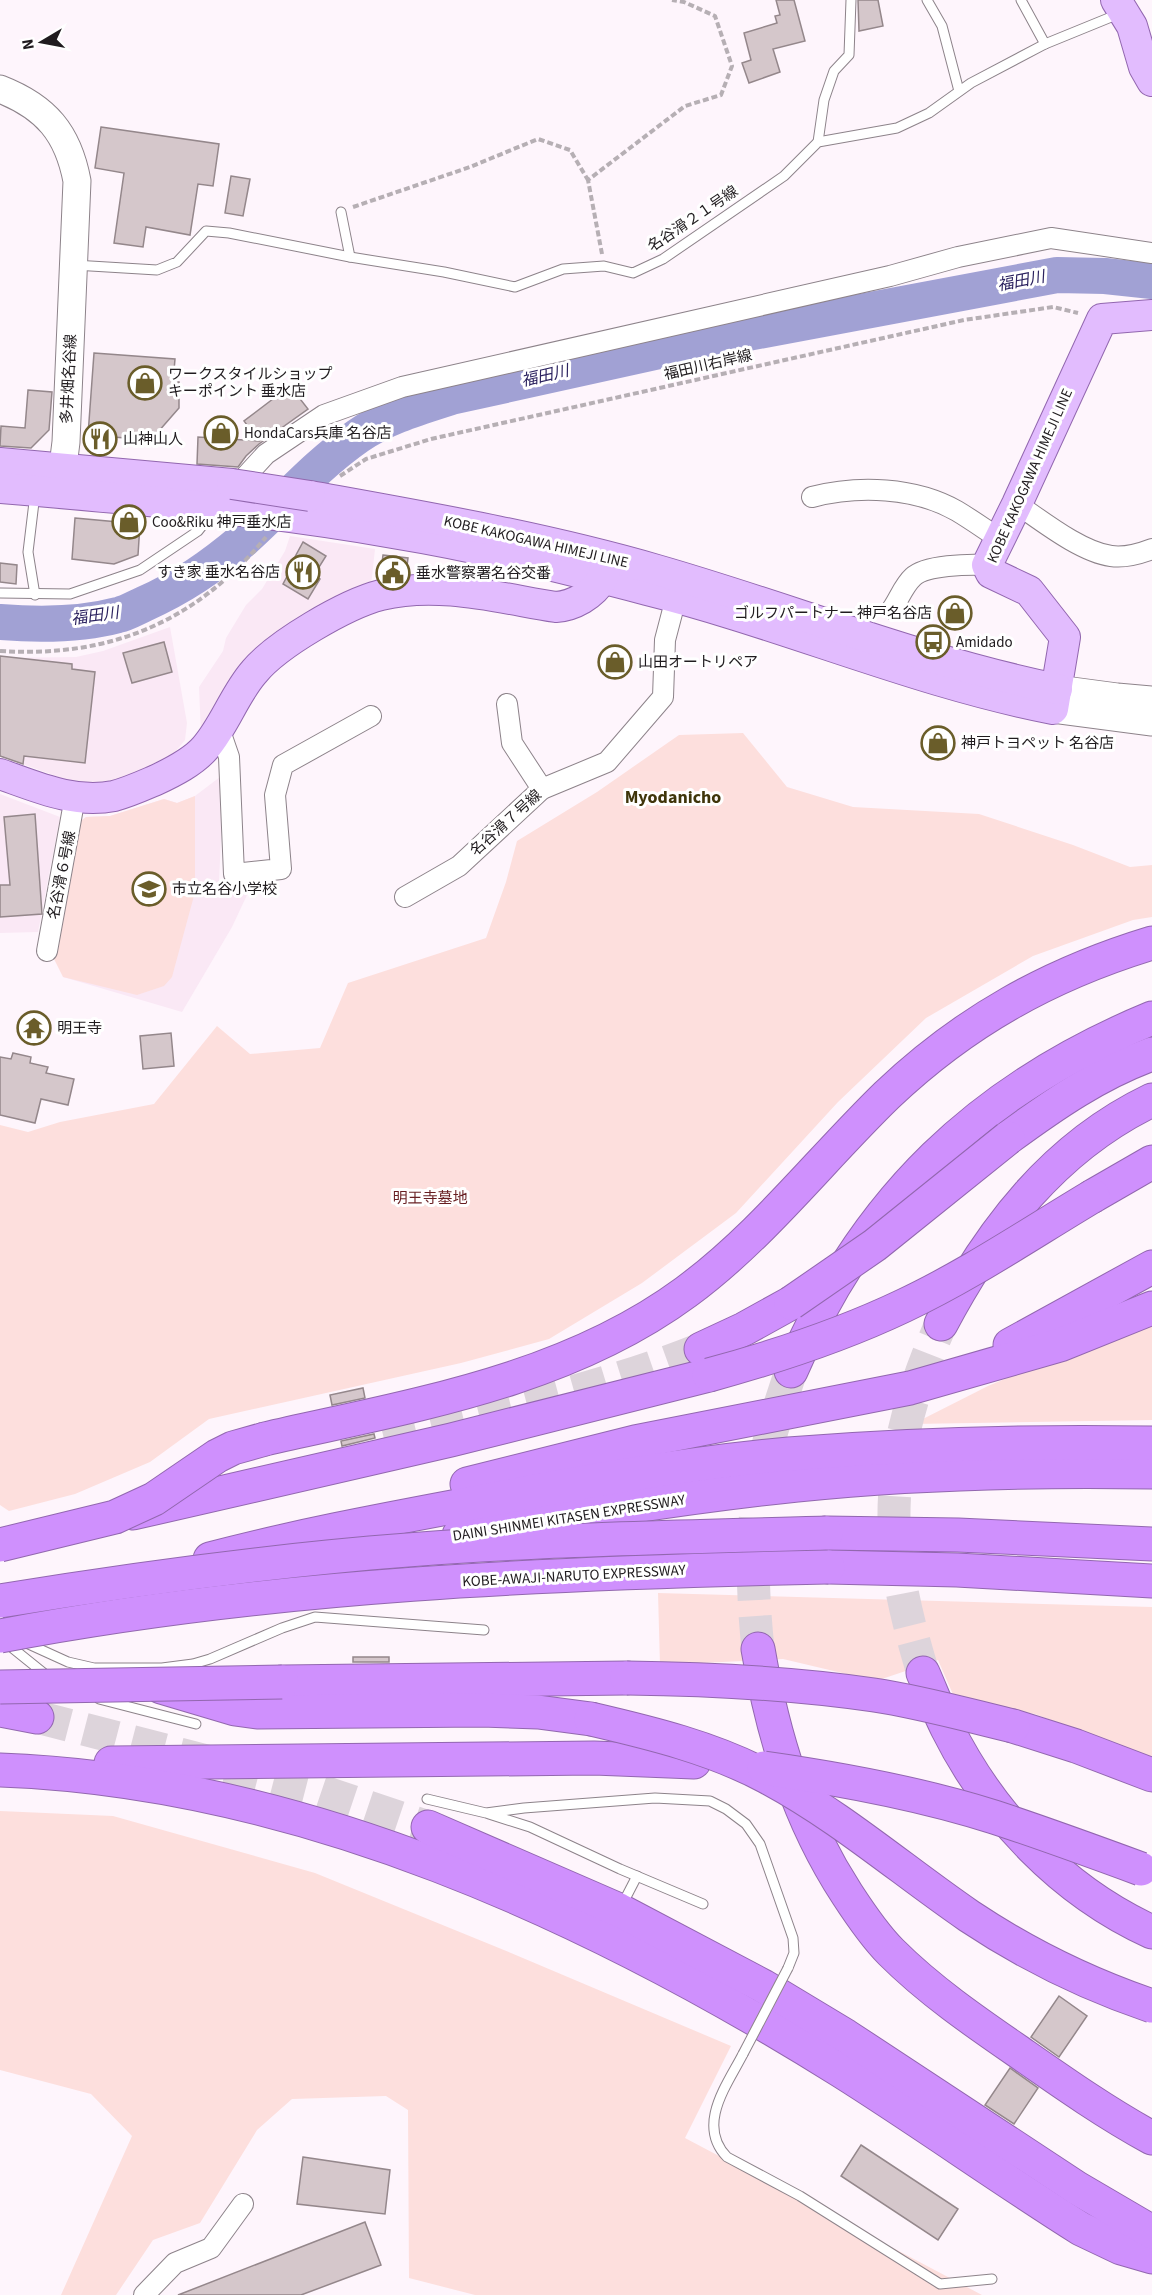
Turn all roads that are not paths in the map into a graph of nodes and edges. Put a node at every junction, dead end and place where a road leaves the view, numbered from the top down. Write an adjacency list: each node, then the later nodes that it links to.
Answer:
1 (851, 0): 10 (lane)
2 (927, 0): 8 (lane)
3 (1021, 0): 5 (lane)
4 (1131, 16): 5 (lane); 6 (main road)
5 (1045, 44): 8 (lane)
6 (1152, 81)
7 (0, 89): 14 (street)
8 (959, 91): 10 (lane)
9 (0, 107): 14 (street)
10 (818, 142): 13 (lane, 名谷滑２１号線)
11 (341, 212): 13 (lane)
12 (1152, 253): 19 (street)
13 (350, 257): 14 (lane, 名谷滑２１号線)
14 (74, 265): 17 (street, 多井畑名谷線)
15 (1152, 315): 21 (main road, KOBE KAKOGAWA HIMEJI LINE)
16 (0, 463): 17 (main road, KOBE KAKOGAWA HIMEJI LINE)
17 (52, 484): 18 (main road, KOBE KAKOGAWA HIMEJI LINE); 19 (main road, KOBE KAKOGAWA HIMEJI LINE); 27 (lane)
18 (0, 488)
19 (224, 496): 25 (main road, KOBE KAKOGAWA HIMEJI LINE, bridge); 27 (lane)
20 (812, 497): 22 (street)
21 (1017, 504): 22 (main road, KOBE KAKOGAWA HIMEJI LINE); 23 (street)
22 (1000, 539): 24 (main road, KOBE KAKOGAWA HIMEJI LINE)
23 (1152, 549)
24 (987, 566): 29 (street); 30 (main road, KOBE KAKOGAWA HIMEJI LINE)
25 (605, 568): 28 (main road, KOBE KAKOGAWA HIMEJI LINE); 30 (main road, KOBE KAKOGAWA HIMEJI LINE); 35 (main road, KOBE KAKOGAWA HIMEJI LINE)
26 (0, 593): 27 (lane)
27 (35, 595)
28 (676, 598): 30 (main road, KOBE KAKOGAWA HIMEJI LINE); 37 (street, 名谷滑７号線)
29 (892, 609)
30 (1055, 699): 31 (street); 34 (street)
31 (1152, 700)
32 (507, 704): 37 (street)
33 (371, 716): 35 (street)
34 (1152, 722)
35 (219, 728): 38 (main road, KOBE KAKOGAWA HIMEJI LINE)
36 (0, 774): 38 (main road, KOBE KAKOGAWA HIMEJI LINE)
37 (542, 789): 39 (street, 名谷滑７号線)
38 (75, 797): 41 (street, 名谷滑６号線)
39 (405, 897)
40 (1152, 943): 54 (highway, bridge)
41 (47, 951)
42 (1152, 1018): 50 (highway)
43 (1152, 1054): 49 (highway, bridge)
44 (1152, 1100): 48 (highway)
45 (1152, 1162): 49 (highway, bridge)
46 (1152, 1267): 51 (highway)
47 (1152, 1308): 51 (highway)
48 (941, 1324)
49 (705, 1362): 54 (highway, bridge)
50 (791, 1371)
51 (865, 1397): 57 (highway)
52 (1152, 1443): 57 (highway, DAINI SHINMEI KITASEN EXPRESSWAY)
53 (1152, 1472): 60 (highway, DAINI SHINMEI KITASEN EXPRESSWAY)
54 (114, 1514): 56 (highway, bridge)
55 (1152, 1544): 59 (highway, bridge)
56 (5, 1547)
57 (237, 1552): 60 (highway, DAINI SHINMEI KITASEN EXPRESSWAY)
58 (1152, 1581): 64 (highway, KOBE-AWAJI-NARUTO EXPRESSWAY, bridge)
59 (0, 1601)
60 (67, 1616): 61 (highway, DAINI SHINMEI KITASEN EXPRESSWAY); 66 (highway, DAINI SHINMEI KITASEN EXPRESSWAY)
61 (0, 1623)
62 (484, 1630): 63 (lane)
63 (0, 1631)
64 (0, 1637): 70 (lane)
65 (758, 1649): 81 (highway)
66 (0, 1656)
67 (923, 1673): 79 (highway)
68 (282, 1697): 69 (highway, bridge); 72 (highway, bridge); 80 (highway, bridge)
69 (9, 1705)
70 (196, 1724)
71 (0, 1768): 75 (highway, bridge); 84 (highway)
72 (1152, 1774)
73 (428, 1813): 74 (lane); 78 (highway)
74 (486, 1813): 76 (lane); 85 (lane, bridge)
75 (1147, 1870)
76 (637, 1876): 77 (lane); 78 (lane)
77 (703, 1904)
78 (620, 1910): 83 (highway)
79 (1152, 1932)
80 (1152, 2006)
81 (1152, 2138)
82 (243, 2204): 86 (street)
83 (1152, 2232)
84 (1152, 2257)
85 (992, 2279)
86 (144, 2295)

